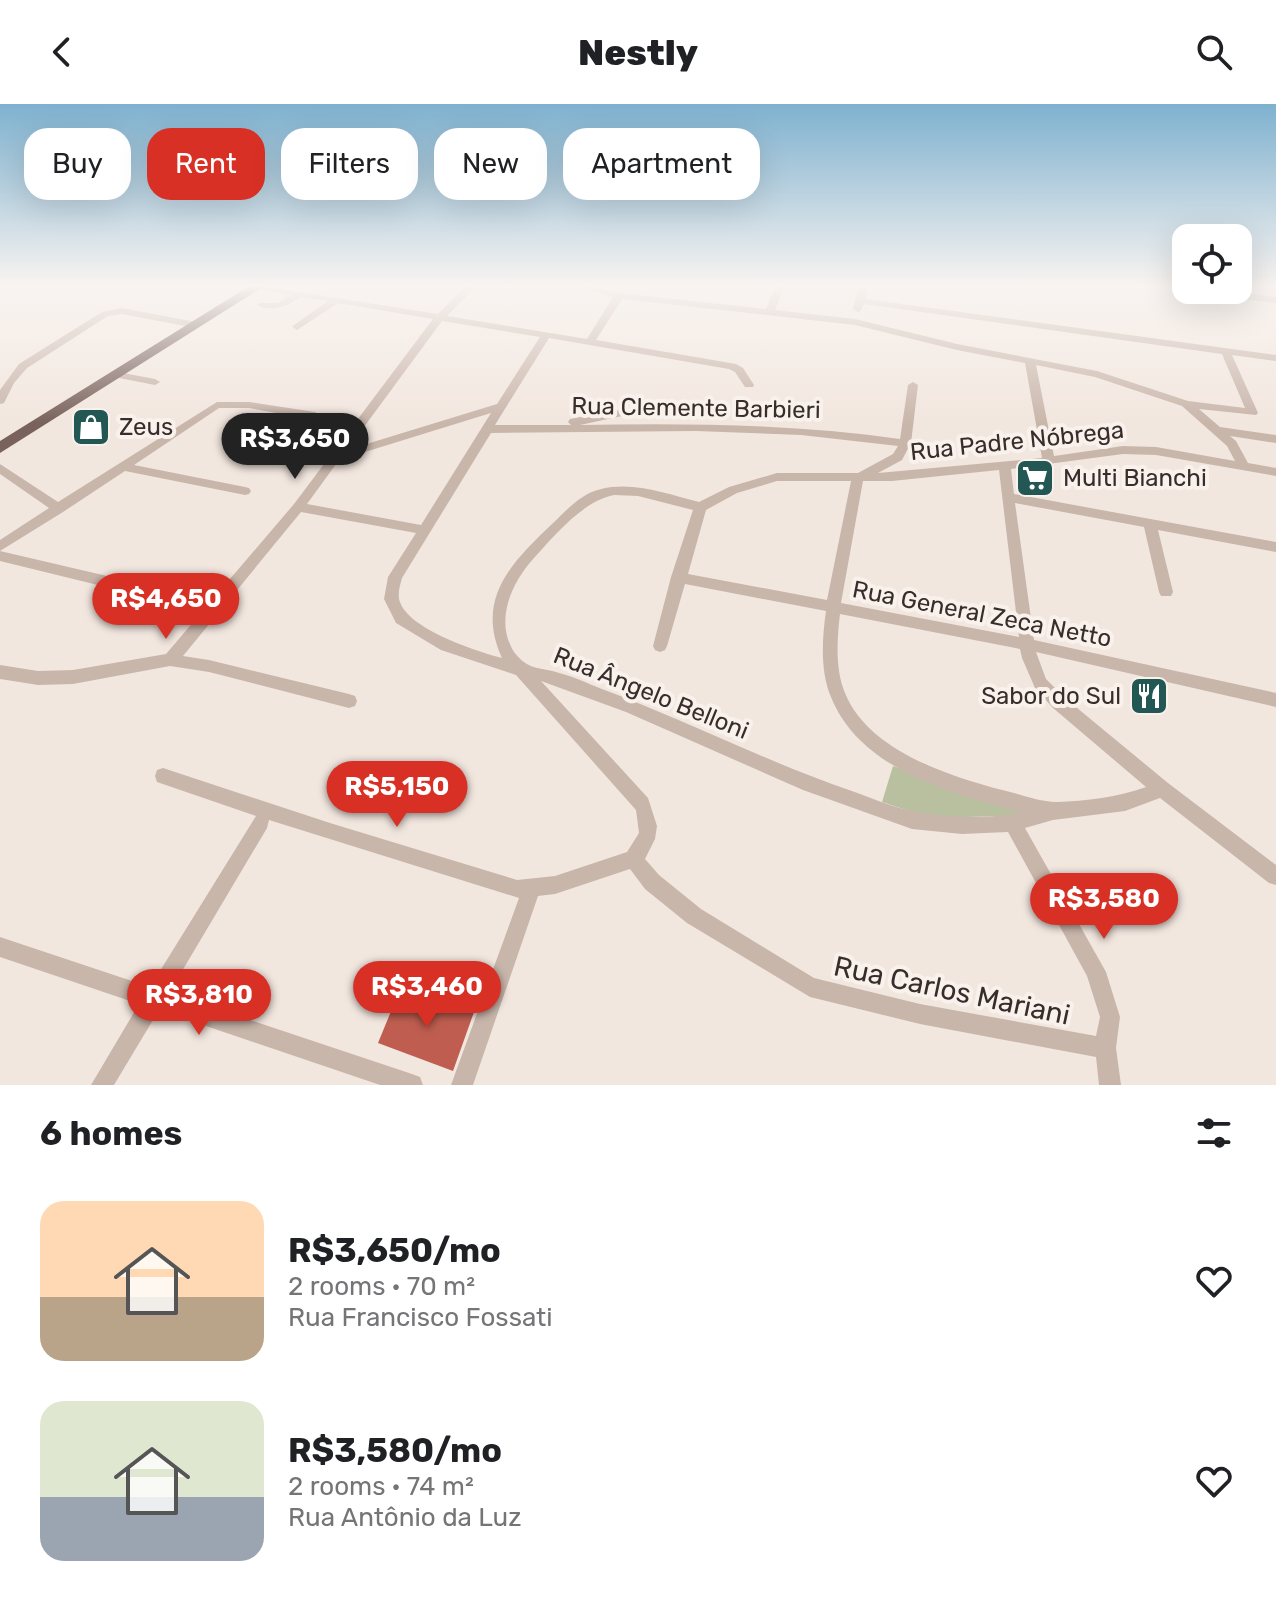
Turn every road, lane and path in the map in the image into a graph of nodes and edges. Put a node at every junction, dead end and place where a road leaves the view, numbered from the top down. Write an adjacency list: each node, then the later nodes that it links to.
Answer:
1 (76, 331): 19 (street)
2 (187, 331): 15 (main road)
3 (430, 331): 30 (street)
4 (519, 331): 9 (street)
5 (597, 331): 11 (street)
6 (895, 331): 14 (street)
7 (998, 331): 10 (street)
8 (1075, 331): 12 (street)
9 (546, 335): 11 (street); 21 (street, Rua Ângelo Belloni)
10 (998, 336)
11 (590, 342): 17 (street)
12 (1226, 352): 13 (street); 20 (street)
13 (1276, 358)
14 (1030, 360): 20 (street); 31 (street)
15 (118, 375): 16 (street); 29 (main road)
16 (155, 382)
17 (749, 385)
18 (913, 385): 28 (street)
19 (0, 401)
20 (1186, 404): 26 (street)
21 (500, 407): 25 (street, Rua Ângelo Belloni); 30 (street)
22 (618, 414): 24 (street)
23 (315, 416): 34 (street)
24 (555, 428): 25 (street, Rua Clemente Barbieri); 28 (street, Rua Clemente Barbieri)
25 (486, 429): 44 (street, Rua Ângelo Belloni)
26 (1220, 431): 27 (street); 33 (street)
27 (1276, 439)
28 (905, 443): 37 (street)
29 (0, 448)
30 (337, 457): 40 (street)
31 (1049, 461): 32 (street, Rua Padre Nóbrega); 33 (street, Rua Padre Nóbrega)
32 (1004, 465): 37 (street, Rua Padre Nóbrega); 39 (street)
33 (1244, 466): 36 (street, Rua Padre Nóbrega)
34 (126, 467): 38 (street); 42 (street)
35 (0, 468): 42 (street)
36 (1276, 472)
37 (858, 478): 41 (street, Rua Padre Nóbrega); 51 (street)
38 (245, 491)
39 (1009, 497): 43 (street); 52 (street)
40 (298, 507): 44 (street); 54 (street)
41 (700, 507): 48 (street); 55 (street)
42 (59, 509): 45 (street)
43 (1150, 524): 46 (street); 49 (street)
44 (424, 530): 55 (street, Rua Ângelo Belloni)
45 (0, 546)
46 (1276, 547)
47 (0, 556): 50 (street)
48 (678, 577): 51 (street, Rua General Zeca Netto); 53 (street)
49 (1166, 592)
50 (167, 596)
51 (832, 607): 52 (street, Rua General Zeca Netto); 61 (street)
52 (1026, 644): 57 (street, Rua General Zeca Netto); 60 (street)
53 (660, 646)
54 (170, 660): 56 (street); 58 (street)
55 (520, 669): 63 (street, Rua Ângelo Belloni); 64 (street)
56 (0, 672)
57 (1275, 700)
58 (349, 701)
59 (163, 776): 66 (street)
60 (1162, 789): 61 (street, Rua Ângelo Belloni); 65 (street)
61 (1053, 811): 63 (street, Rua Ângelo Belloni)
62 (261, 822): 68 (street)
63 (1013, 823): 69 (street)
64 (633, 859): 66 (street); 69 (street, Rua Carlos Mariani)
65 (1276, 876)
66 (531, 890): 72 (street)
67 (0, 947): 68 (street)
68 (155, 998): 70 (street); 71 (street)
69 (1105, 1048): 73 (street)
70 (102, 1085)
71 (412, 1085)
72 (462, 1085)
73 (1110, 1085)

